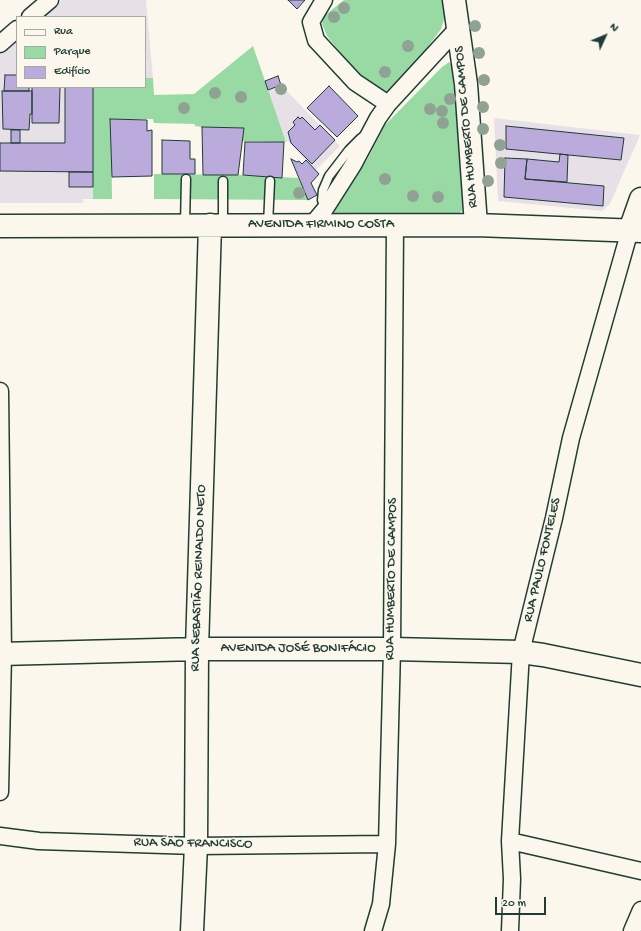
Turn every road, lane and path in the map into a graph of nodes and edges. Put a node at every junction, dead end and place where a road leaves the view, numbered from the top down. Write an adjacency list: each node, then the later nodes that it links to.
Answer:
1 (50, 0): 4 (street)
2 (324, 0): 8 (street)
3 (454, 0): 5 (street, RUA HUMBERTO DE CAMPOS)
4 (31, 16)
5 (458, 28): 8 (street, RUA HUMBERTO DE CAMPOS); 19 (street, RUA HUMBERTO DE CAMPOS)
6 (16, 30): 7 (street)
7 (0, 44)
8 (388, 104): 18 (street, RUA HUMBERTO DE CAMPOS)
9 (186, 180): 13 (lane)
10 (223, 181): 14 (lane)
11 (270, 181): 17 (lane)
12 (641, 199): 20 (street, RUA PAULO FONTELES)
13 (185, 225): 14 (street, AVENIDA FIRMINO COSTA); 16 (street, AVENIDA FIRMINO COSTA)
14 (217, 225): 17 (street, AVENIDA FIRMINO COSTA); 22 (street, RUA SEBASTIÃO REINALDO NETO)
15 (395, 225): 18 (street, AVENIDA FIRMINO COSTA); 19 (street, AVENIDA FIRMINO COSTA); 23 (street, RUA HUMBERTO DE CAMPOS)
16 (0, 226)
17 (268, 226): 18 (street, AVENIDA FIRMINO COSTA)
18 (310, 226)
19 (476, 226): 20 (street, AVENIDA FIRMINO COSTA)
20 (636, 230): 24 (street, RUA PAULO FONTELES)
21 (0, 391): 25 (street)
22 (197, 649): 23 (street, AVENIDA JOSÉ BONIFÁCIO); 25 (street, AVENIDA JOSÉ BONIFÁCIO); 31 (street, RUA SEBASTIÃO REINALDO NETO)
23 (392, 649): 24 (street, AVENIDA JOSÉ BONIFÁCIO); 30 (street, RUA HUMBERTO DE CAMPOS)
24 (521, 652): 26 (street, AVENIDA JOSÉ BONIFÁCIO); 29 (street, RUA PAULO FONTELES)
25 (1, 654): 27 (street)
26 (641, 675)
27 (0, 792)
28 (0, 836): 31 (street, RUA SÃO FRANCISCO)
29 (510, 841): 32 (street); 36 (street, RUA PAULO FONTELES)
30 (387, 844): 31 (street, RUA SÃO FRANCISCO); 35 (street, RUA HUMBERTO DE CAMPOS)
31 (196, 846): 34 (street, RUA SEBASTIÃO REINALDO NETO)
32 (641, 871)
33 (641, 910): 37 (street)
34 (192, 931)
35 (373, 931)
36 (510, 931)
37 (632, 931)

